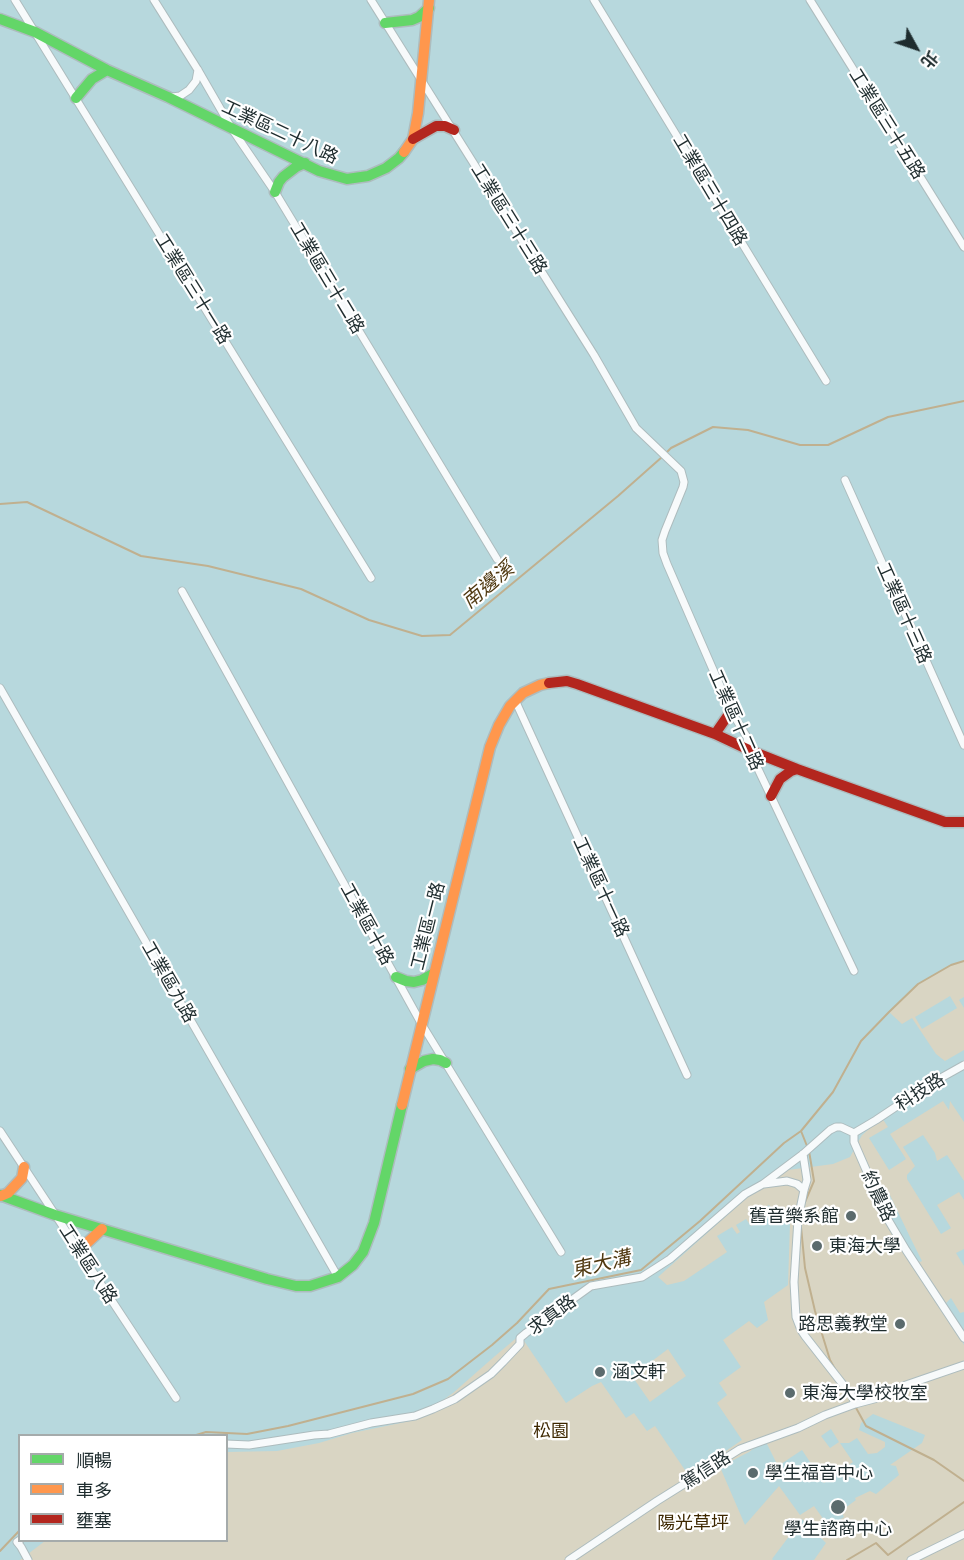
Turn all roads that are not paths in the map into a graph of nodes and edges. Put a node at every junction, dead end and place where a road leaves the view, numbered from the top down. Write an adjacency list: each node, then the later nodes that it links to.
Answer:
1 (15, 0): 9 (street, 工業區三十一路)
2 (154, 0): 11 (street, 工業區三十二路)
3 (370, 0): 8 (street, 工業區三十三路)
4 (594, 0): 21 (street, 工業區三十四路)
5 (810, 0): 20 (street, 工業區三十五路)
6 (429, 4): 8 (street); 12 (street, 工業區二十八路)
7 (0, 19): 9 (street, 工業區二十八路)
8 (386, 23): 12 (street, 工業區三十三路)
9 (34, 32): 10 (street, 工業區二十八路); 14 (street, 工業區三十一路)
10 (107, 70): 13 (street, 工業區二十八路); 14 (street)
11 (198, 70): 13 (street); 15 (street, 工業區三十二路)
12 (421, 79): 16 (street, 工業區三十三路); 17 (street, 工業區二十八路)
13 (168, 97): 15 (street, 工業區二十八路)
14 (76, 98): 25 (street, 工業區三十一路)
15 (232, 129): 18 (street, 工業區二十八路); 19 (street, 工業區三十二路)
16 (454, 130): 17 (street); 22 (street, 工業區三十三路)
17 (413, 139): 18 (street, 工業區二十八路)
18 (305, 163): 19 (street)
19 (275, 192): 24 (street, 工業區三十二路)
20 (964, 247)
21 (826, 381)
22 (676, 465): 29 (street, 工業區十二路)
23 (845, 480): 31 (street, 工業區十三路)
24 (497, 559)
25 (371, 578)
26 (182, 591): 38 (street, 工業區十路)
27 (0, 688): 55 (street, 工業區九路)
28 (515, 700): 30 (street, 工業區一路); 37 (street, 工業區一路); 43 (street, 工業區十一路)
29 (731, 711): 30 (street); 32 (street, 工業區十二路)
30 (715, 734): 32 (street, 工業區一路)
31 (964, 746)
32 (749, 750): 33 (street, 工業區一路); 34 (street, 工業區十二路)
33 (797, 769): 34 (street); 35 (street, 工業區一路)
34 (771, 796): 36 (street, 工業區十二路)
35 (964, 822)
36 (854, 971)
37 (433, 974): 38 (street); 39 (street, 工業區一路)
38 (396, 977): 39 (street, 工業區十路)
39 (421, 1023): 40 (street, 工業區十路); 42 (street, 工業區一路)
40 (446, 1063): 42 (street); 54 (street, 工業區十路)
41 (964, 1065): 45 (street, 科技路)
42 (410, 1069): 55 (street, 工業區一路)
43 (687, 1075)
44 (0, 1131): 47 (street, 工業區八路)
45 (854, 1132): 46 (street, 求真路); 56 (street, 約農路)
46 (803, 1154): 48 (street, 求真路); 49 (street)
47 (24, 1167): 50 (street); 51 (street, 工業區八路)
48 (763, 1184): 49 (street); 60 (street, 求真路)
49 (804, 1190): 59 (street)
50 (1, 1195): 51 (street, 工業區一路)
51 (56, 1215): 52 (street, 工業區一路); 53 (street, 工業區八路)
52 (102, 1229): 53 (street); 55 (street, 工業區一路)
53 (80, 1252): 58 (street, 工業區八路)
54 (561, 1252)
55 (338, 1277)
56 (964, 1338)
57 (964, 1365): 59 (street, 篤信路)
58 (176, 1398)
59 (852, 1402): 64 (street, 篤信路)
60 (228, 1444)
61 (964, 1534): 65 (street)
62 (18, 1542): 63 (street)
63 (28, 1560)
64 (569, 1560)
65 (911, 1560)

